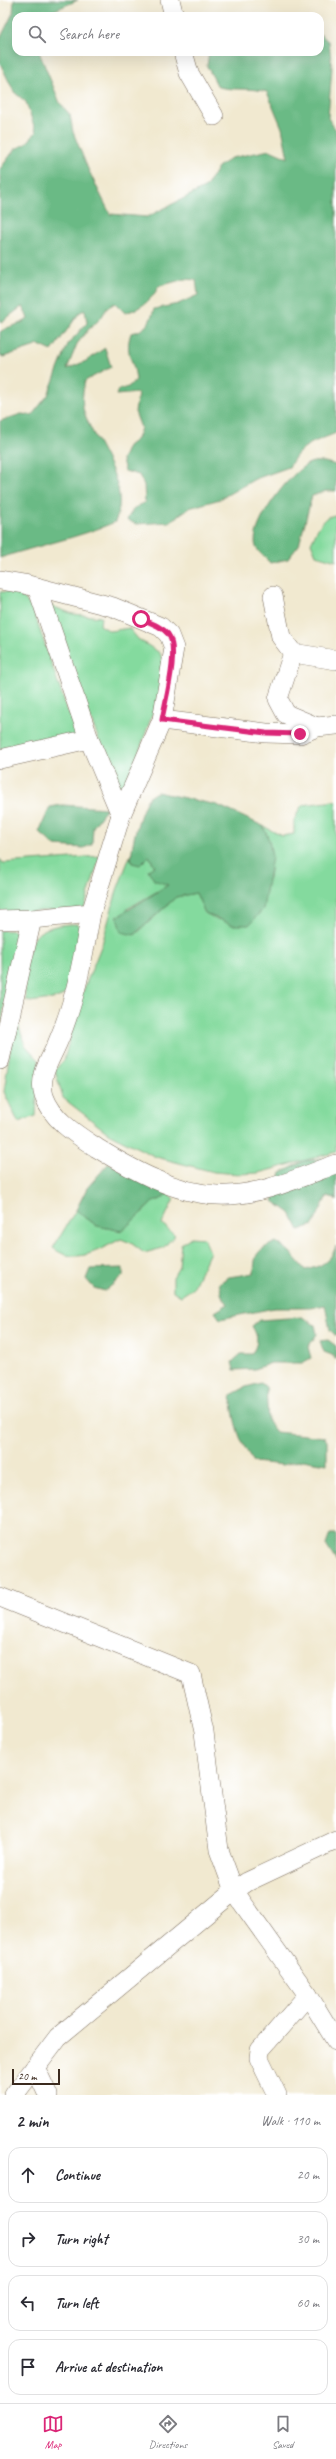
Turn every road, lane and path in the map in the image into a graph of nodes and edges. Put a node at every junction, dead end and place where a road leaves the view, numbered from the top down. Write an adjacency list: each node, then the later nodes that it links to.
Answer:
1 (170, 0): 2 (street)
2 (173, 12)
3 (184, 56): 4 (street)
4 (214, 116)
5 (0, 580): 6 (street)
6 (37, 587): 10 (street); 13 (street)
7 (273, 596): 8 (street)
8 (293, 654): 9 (street); 12 (street)
9 (336, 660)
10 (162, 720): 12 (street); 15 (street)
11 (336, 725): 12 (street)
12 (317, 727)
13 (89, 739): 14 (street); 15 (street)
14 (0, 759)
15 (121, 815): 16 (street)
16 (91, 913): 17 (street); 20 (street)
17 (32, 919): 18 (street); 19 (street)
18 (0, 920)
19 (0, 1060)
20 (336, 1164)
21 (0, 1597): 23 (street)
22 (336, 1840): 23 (street)
23 (234, 1891): 24 (street); 26 (street)
24 (308, 1995): 25 (street); 29 (street)
25 (336, 2041)
26 (35, 2067): 27 (street); 28 (street)
27 (14, 2095)
28 (48, 2095)
29 (277, 2095)

